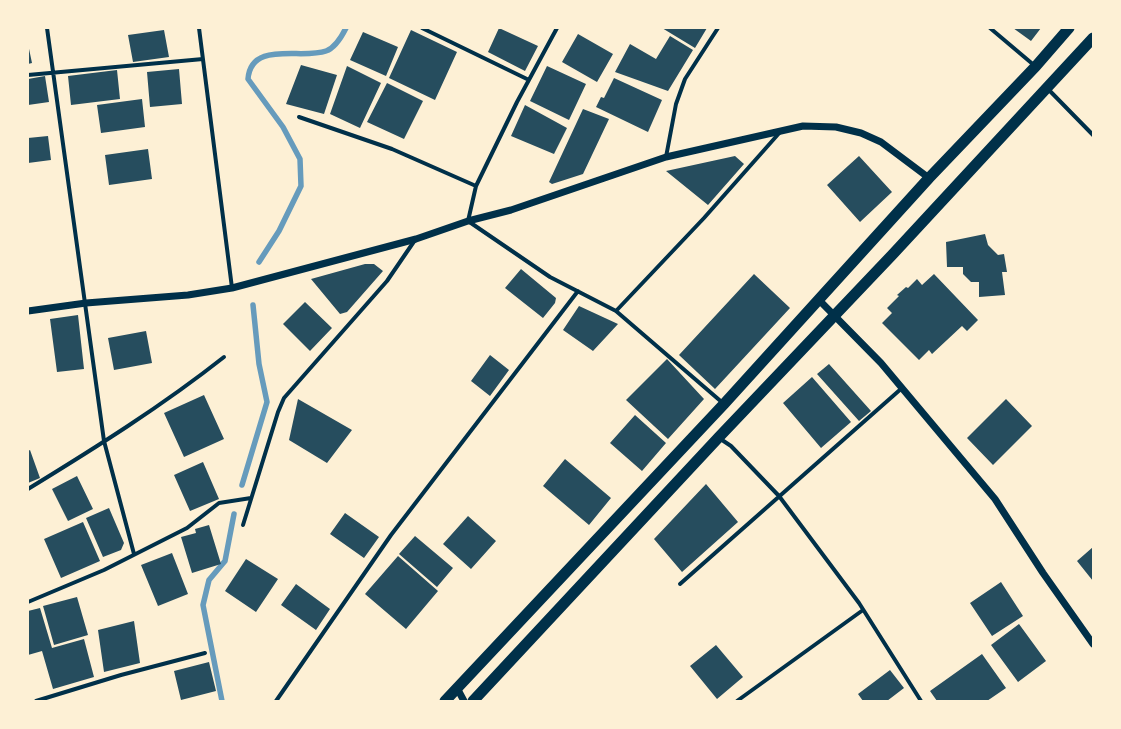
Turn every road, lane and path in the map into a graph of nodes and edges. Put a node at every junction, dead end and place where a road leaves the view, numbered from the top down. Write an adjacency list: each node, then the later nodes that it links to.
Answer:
1 (47, 28): 11 (street)
2 (199, 28): 9 (street)
3 (422, 28): 13 (street)
4 (557, 28): 13 (street)
5 (718, 28): 18 (street)
6 (990, 28): 10 (street)
7 (1069, 28): 10 (highway)
8 (1093, 38): 14 (highway)
9 (203, 59): 11 (street); 23 (street)
10 (1036, 66): 19 (highway)
11 (54, 72): 12 (street); 26 (street)
12 (28, 75)
13 (529, 80): 20 (street)
14 (1047, 88): 17 (street); 29 (highway)
15 (299, 117): 20 (street)
16 (782, 131): 18 (street); 19 (street); 28 (street)
17 (1093, 135)
18 (666, 157): 21 (street)
19 (929, 178): 25 (highway)
20 (476, 186): 21 (street)
21 (468, 221): 22 (street); 24 (street)
22 (416, 239): 23 (street); 37 (street)
23 (232, 288): 26 (street)
24 (578, 291): 28 (street); 48 (street)
25 (819, 300): 29 (street); 32 (highway)
26 (86, 303): 27 (street); 34 (street)
27 (28, 311)
28 (616, 311): 32 (street)
29 (834, 315): 31 (street); 33 (highway)
30 (224, 357): 34 (street)
31 (902, 388): 36 (street); 43 (street)
32 (724, 404): 45 (highway)
33 (719, 437): 36 (street); 51 (highway)
34 (104, 441): 35 (street); 39 (street)
35 (28, 489)
36 (779, 496): 40 (street); 42 (street)
37 (251, 498): 38 (street); 39 (street)
38 (243, 525)
39 (134, 554): 41 (street)
40 (680, 584)
41 (28, 602)
42 (863, 610): 46 (street); 52 (street)
43 (1093, 644)
44 (205, 653): 47 (street)
45 (457, 688): 49 (highway); 50 (street)
46 (739, 700)
47 (36, 701)
48 (276, 701)
49 (445, 701)
50 (464, 701)
51 (473, 701)
52 (921, 701)

